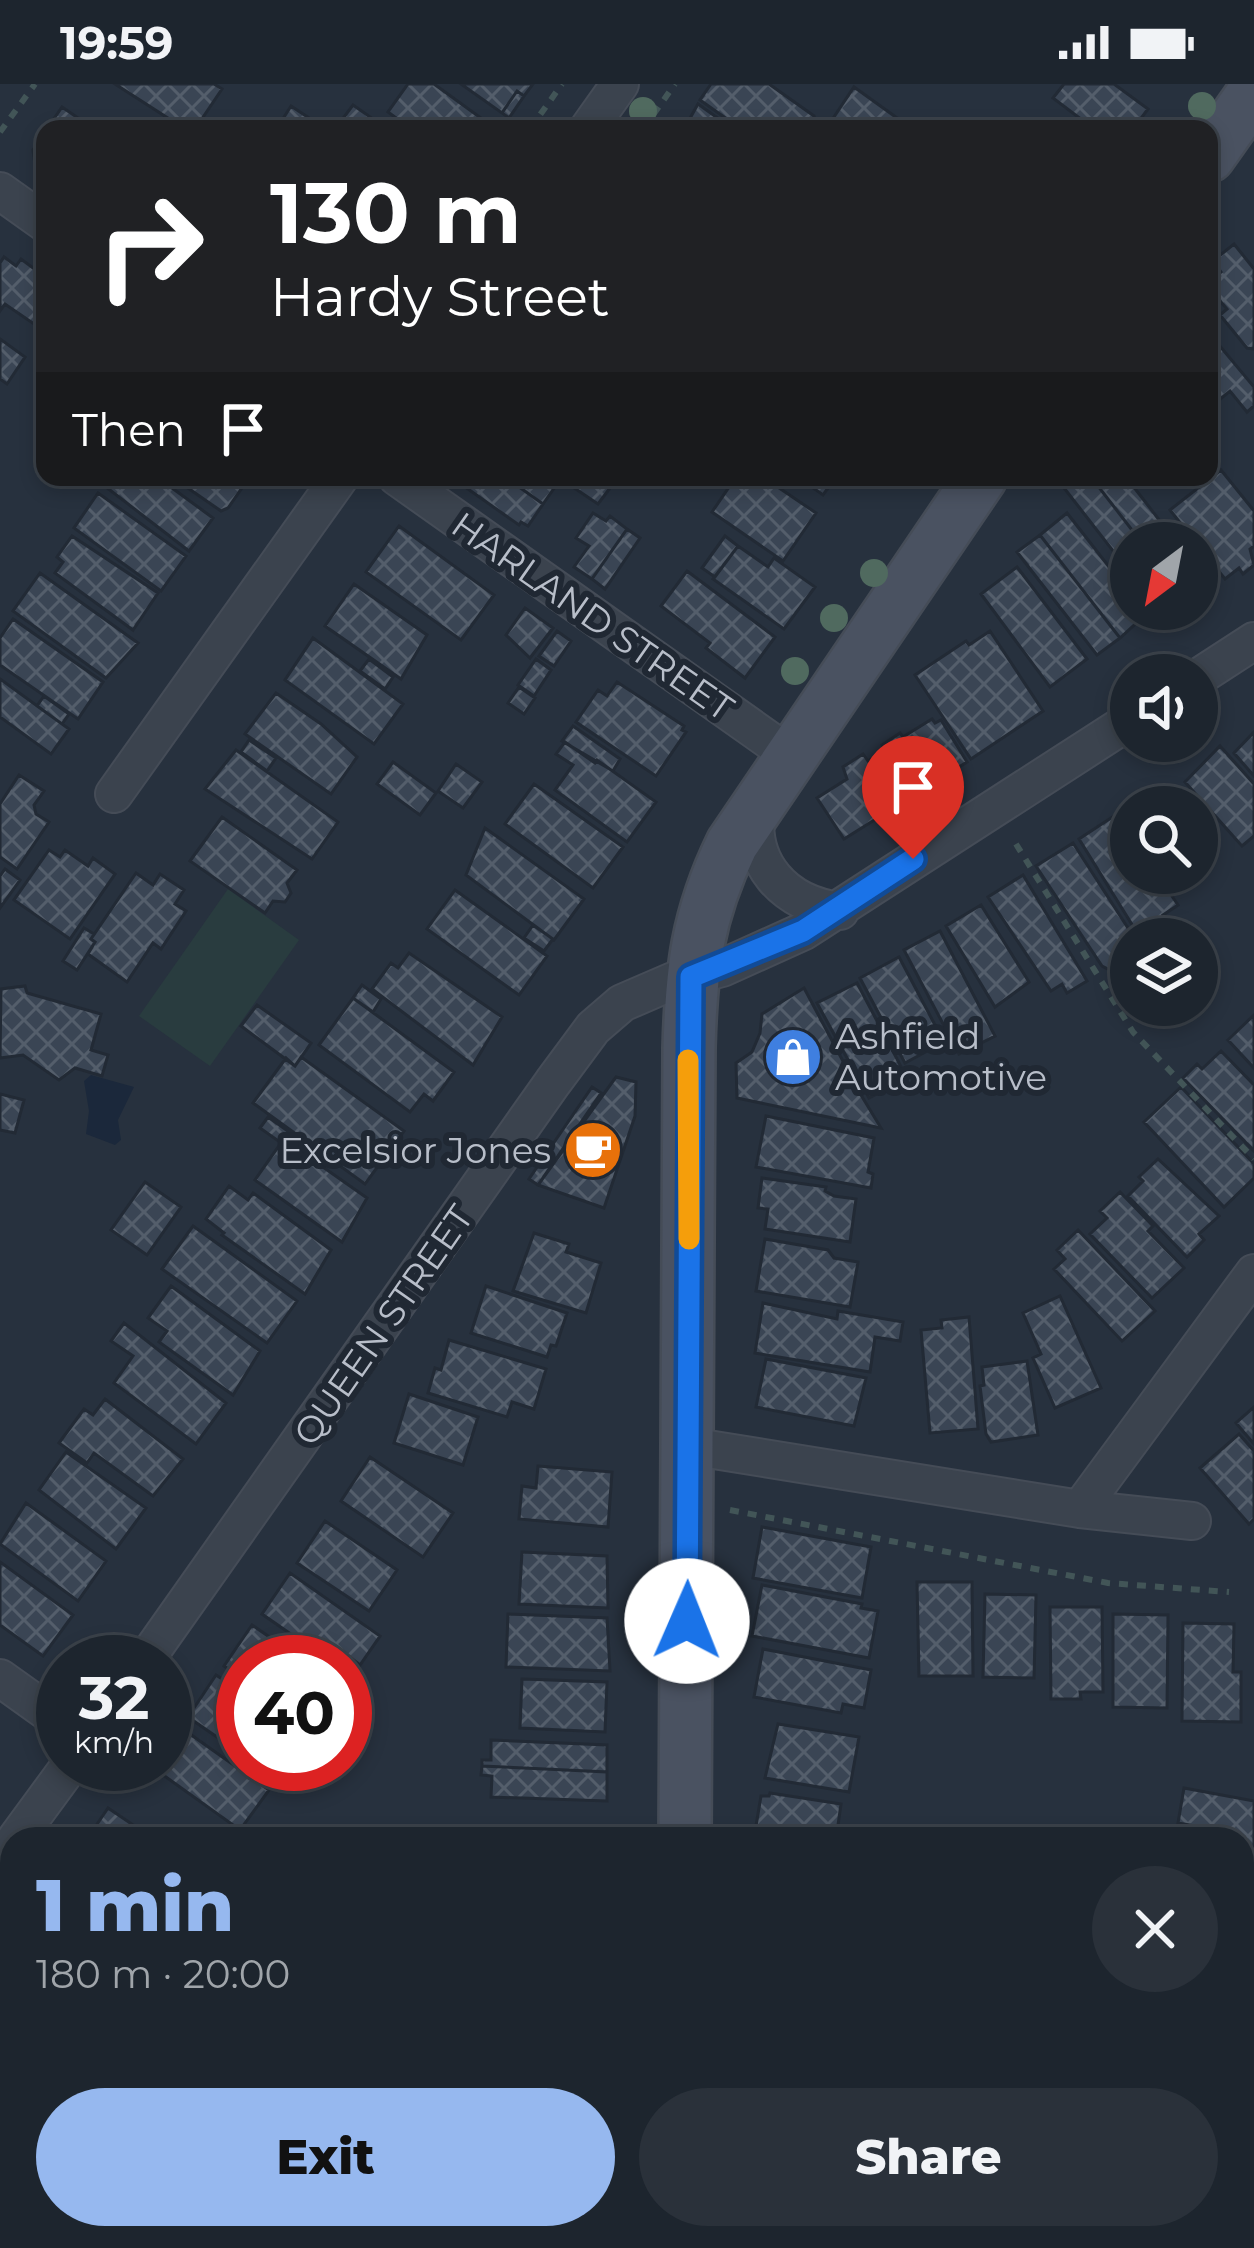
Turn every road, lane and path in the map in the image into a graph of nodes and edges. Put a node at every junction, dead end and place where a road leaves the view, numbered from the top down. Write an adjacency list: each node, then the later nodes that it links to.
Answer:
1 (35, 84): 9 (path)
2 (562, 84): 6 (path)
3 (620, 84): 7 (street)
4 (675, 84): 8 (path)
5 (1254, 92): 10 (street)
6 (536, 120)
7 (595, 120)
8 (649, 120)
9 (0, 132)
10 (1218, 143)
11 (0, 191): 12 (street)
12 (36, 217)
13 (334, 486): 20 (street)
14 (410, 486): 19 (street, HARLAND STREET)
15 (975, 486): 19 (street)
16 (1254, 641): 17 (street)
17 (1218, 664)
18 (1110, 734): 23 (street, QUEEN STREET)
19 (790, 755): 21 (street)
20 (113, 794)
21 (757, 806): 23 (street); 24 (street)
22 (1016, 844): 25 (path)
23 (839, 911): 24 (street, QUEEN STREET)
24 (691, 977): 27 (street); 32 (street, QUEEN STREET)
25 (1254, 1159)
26 (1254, 1273): 28 (street)
27 (689, 1446): 28 (street); 37 (street)
28 (1080, 1508): 30 (street)
29 (730, 1510): 31 (path)
30 (1192, 1521)
31 (1229, 1592)
32 (163, 1635)
33 (0, 1678): 34 (street)
34 (36, 1704)
35 (51, 1791): 36 (street)
36 (24, 1827)
37 (685, 1827)

